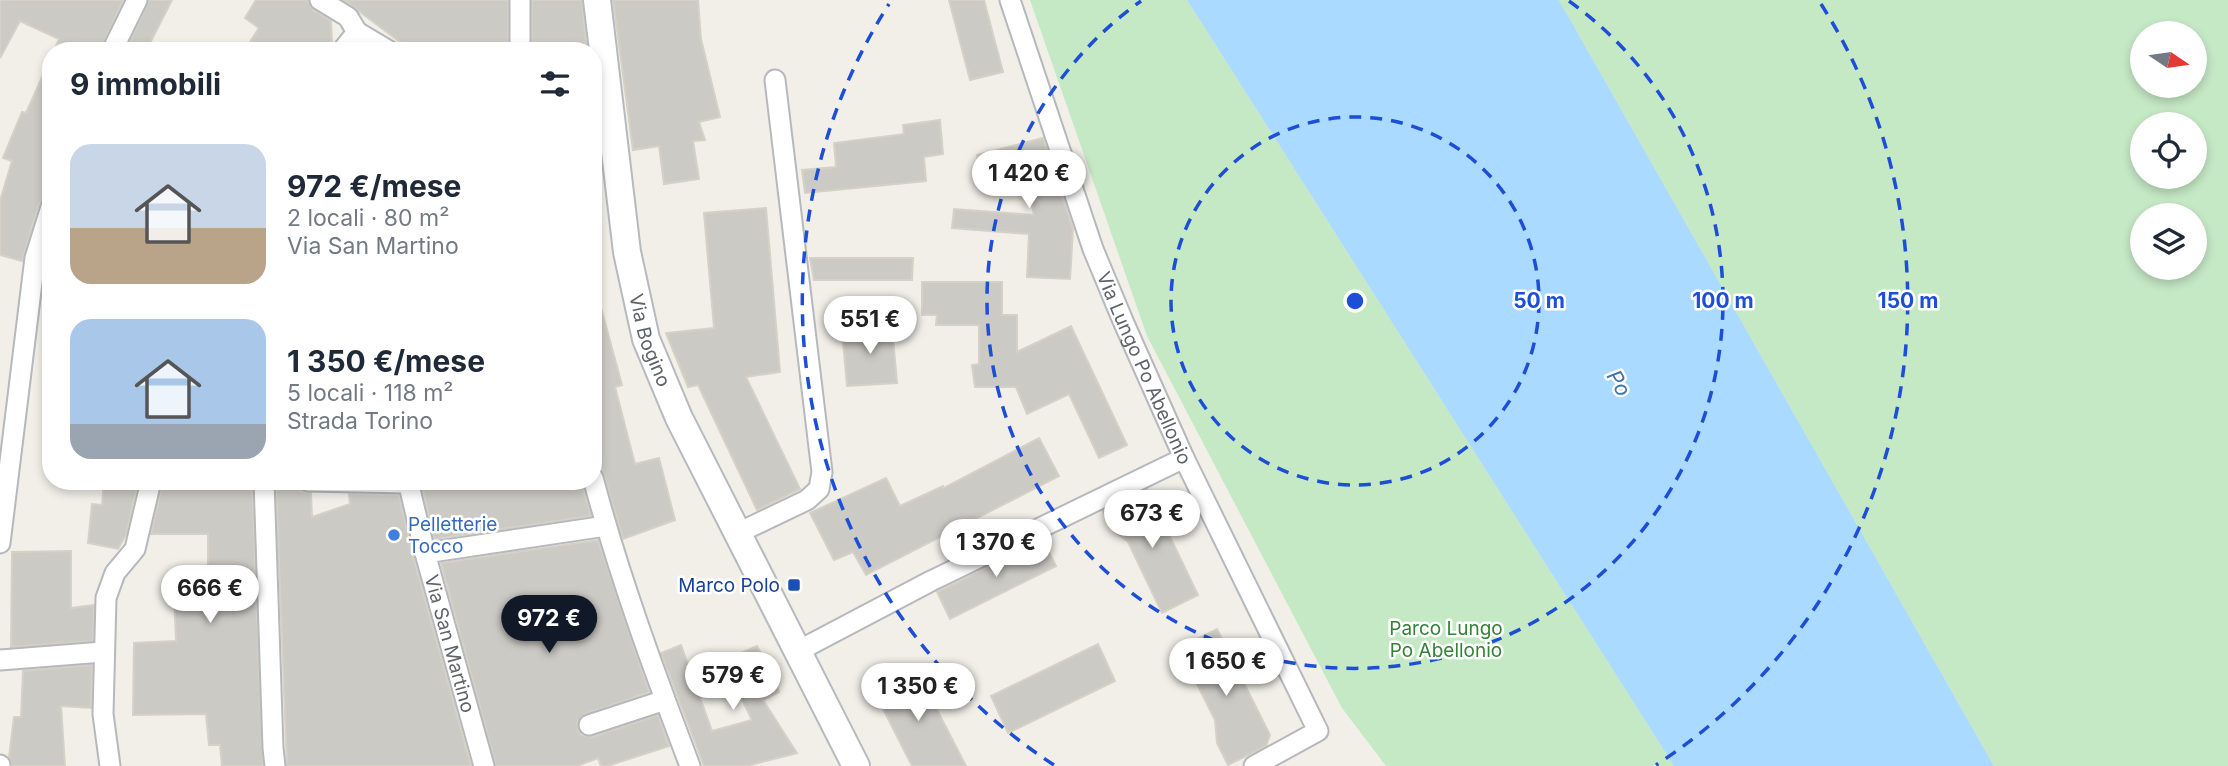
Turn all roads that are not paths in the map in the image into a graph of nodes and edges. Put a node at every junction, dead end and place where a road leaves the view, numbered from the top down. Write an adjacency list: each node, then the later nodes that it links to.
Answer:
1 (137, 0): 7 (street)
2 (320, 0): 6 (street)
3 (520, 0): 10 (street)
4 (597, 0): 20 (main road, Via Bogino)
5 (1010, 0): 13 (street, Via Lungo Po Abellonio)
6 (357, 32): 8 (street); 9 (street)
7 (116, 42)
8 (349, 42)
9 (374, 42)
10 (520, 42)
11 (775, 80): 20 (street)
12 (42, 236): 14 (street)
13 (1184, 458): 23 (street); 33 (street, Via Lungo Po Abellonio)
14 (4, 462): 21 (street)
15 (149, 490): 24 (street)
16 (264, 490): 30 (street)
17 (410, 490): 22 (street, Via San Martino)
18 (596, 490): 19 (street)
19 (606, 526): 22 (street); 26 (street)
20 (738, 533): 23 (main road, Via Bogino)
21 (0, 543)
22 (425, 554): 31 (street, Via San Martino)
23 (798, 651): 32 (main road, Via Bogino)
24 (103, 652): 25 (street); 29 (street)
25 (0, 660)
26 (665, 700): 27 (street); 28 (street)
27 (589, 725)
28 (688, 760)
29 (110, 766)
30 (275, 766)
31 (484, 766)
32 (856, 766)
33 (1254, 766)

